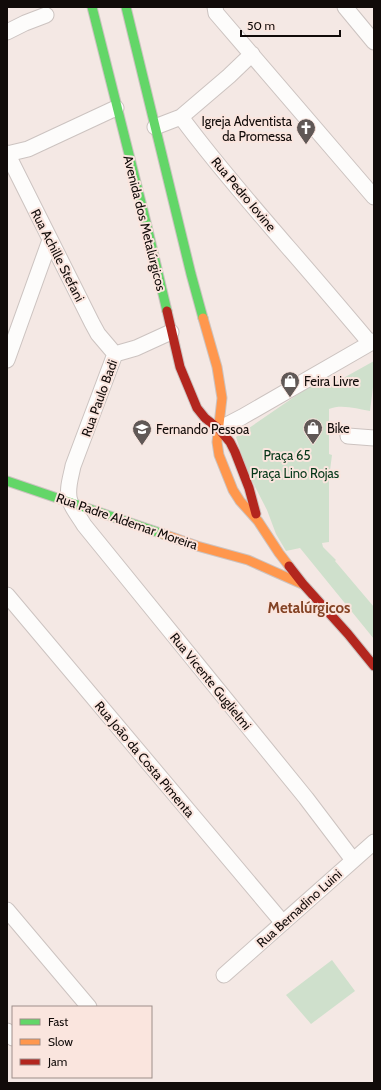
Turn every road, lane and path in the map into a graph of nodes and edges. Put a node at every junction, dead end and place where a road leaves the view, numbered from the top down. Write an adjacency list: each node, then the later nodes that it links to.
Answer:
1 (92, 7): 9 (street, Avenida dos Metalúrgicos)
2 (126, 7): 11 (street, Avenida dos Metalúrgicos)
3 (345, 7): 7 (street)
4 (216, 10): 8 (street)
5 (46, 15): 6 (street)
6 (7, 32)
7 (374, 42)
8 (252, 54): 10 (street); 13 (street)
9 (116, 108): 12 (street); 15 (street, Avenida dos Metalúrgicos)
10 (181, 117): 11 (street); 16 (street, Rua Pedro Iovine)
11 (155, 127): 19 (street, Avenida dos Metalúrgicos)
12 (7, 153): 14 (street, Rua Achille Stefani)
13 (374, 197)
14 (50, 240): 17 (street, Rua Achille Stefani); 18 (street)
15 (171, 332): 17 (street, Rua Paulo Badi); 20 (street, Avenida dos Metalúrgicos)
16 (372, 342): 23 (street)
17 (115, 354): 27 (street, Rua Paulo Badi)
18 (7, 360)
19 (217, 367): 21 (street); 23 (street, Avenida dos Metalúrgicos)
20 (184, 378): 22 (street); 23 (street, Avenida dos Metalúrgicos)
21 (209, 379)
22 (198, 382)
23 (219, 429): 28 (street, Avenida dos Metalúrgicos); 28 (street, Avenida dos Metalúrgicos)
24 (348, 436): 25 (street)
25 (374, 438)
26 (7, 481): 27 (street, Rua Padre Aldemar Moreira)
27 (70, 501): 30 (street, Rua Padre Aldemar Moreira); 35 (street, Rua Vicente Guglielmi)
28 (258, 521): 29 (street, Avenida dos Metalúrgicos)
29 (279, 553): 30 (street, Rua Padre Aldemar Moreira); 31 (street, Avenida dos Metalúrgicos)
30 (248, 560): 31 (street, Rua Padre Aldemar Moreira)
31 (303, 584): 33 (street, Avenida dos Metalúrgicos)
32 (7, 595): 37 (street, Rua João da Costa Pimenta)
33 (374, 666)
34 (374, 842): 35 (street, Rua Bernadino Luini)
35 (353, 860): 37 (street, Rua Bernadino Luini)
36 (7, 910): 39 (street)
37 (283, 923): 38 (street, Rua Bernadino Luini)
38 (224, 975)
39 (88, 1006)

